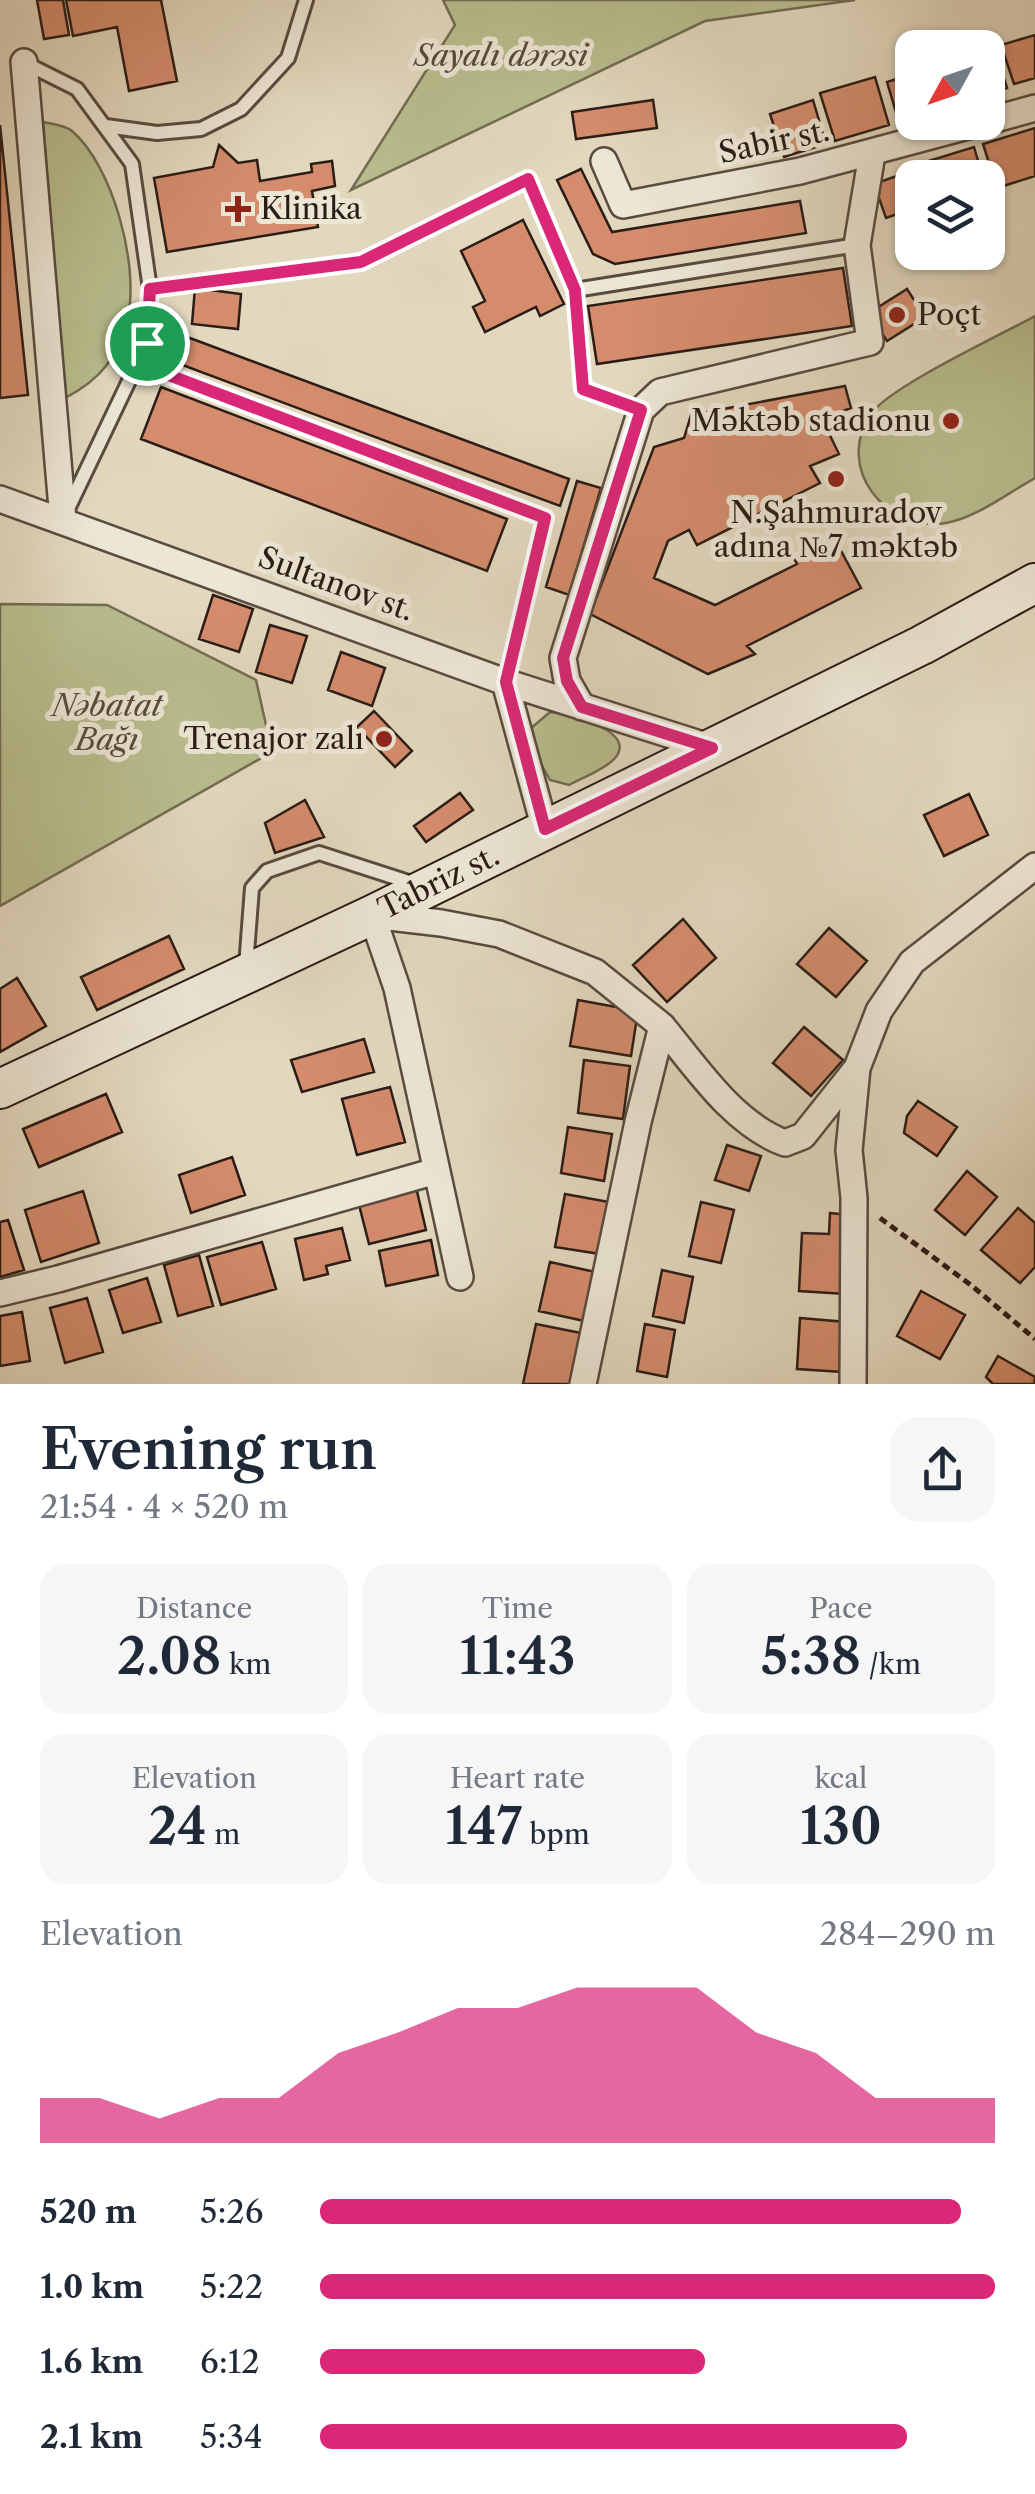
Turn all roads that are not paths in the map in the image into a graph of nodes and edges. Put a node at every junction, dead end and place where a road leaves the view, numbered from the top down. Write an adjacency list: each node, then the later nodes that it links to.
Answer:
1 (306, 0): 5 (lane)
2 (24, 62): 5 (lane); 15 (street)
3 (1035, 108): 4 (street, Sabir st.)
4 (1005, 116)
5 (106, 126): 10 (lane)
6 (921, 140): 7 (street, Sabir st.)
7 (872, 154): 8 (street, Sabir st.); 9 (street)
8 (604, 160)
9 (857, 245): 11 (lane); 13 (street)
10 (150, 289): 11 (lane); 12 (lane)
11 (575, 290): 13 (lane)
12 (137, 363): 15 (lane); 17 (lane)
13 (641, 410): 18 (street)
14 (0, 498): 15 (street, Sultanov st.)
15 (63, 520): 17 (street, Sultanov st.)
16 (1035, 583): 19 (main road, Tabriz st.)
17 (506, 682): 18 (street, Sultanov st.); 20 (street)
18 (582, 707): 19 (street, Sultanov st.)
19 (712, 748): 20 (main road, Tabriz st.)
20 (545, 829): 22 (main road, Tabriz st.)
21 (1035, 866): 26 (street)
22 (427, 888): 23 (main road, Tabriz st.); 24 (lane)
23 (372, 915): 24 (main road, Tabriz st.); 25 (street); 28 (street)
24 (246, 974): 27 (main road, Tabriz st.)
25 (662, 1026): 26 (street); 31 (street)
26 (857, 1068): 32 (street)
27 (0, 1089)
28 (436, 1171): 29 (street); 30 (street)
29 (460, 1277)
30 (0, 1293)
31 (583, 1384)
32 (853, 1384)

